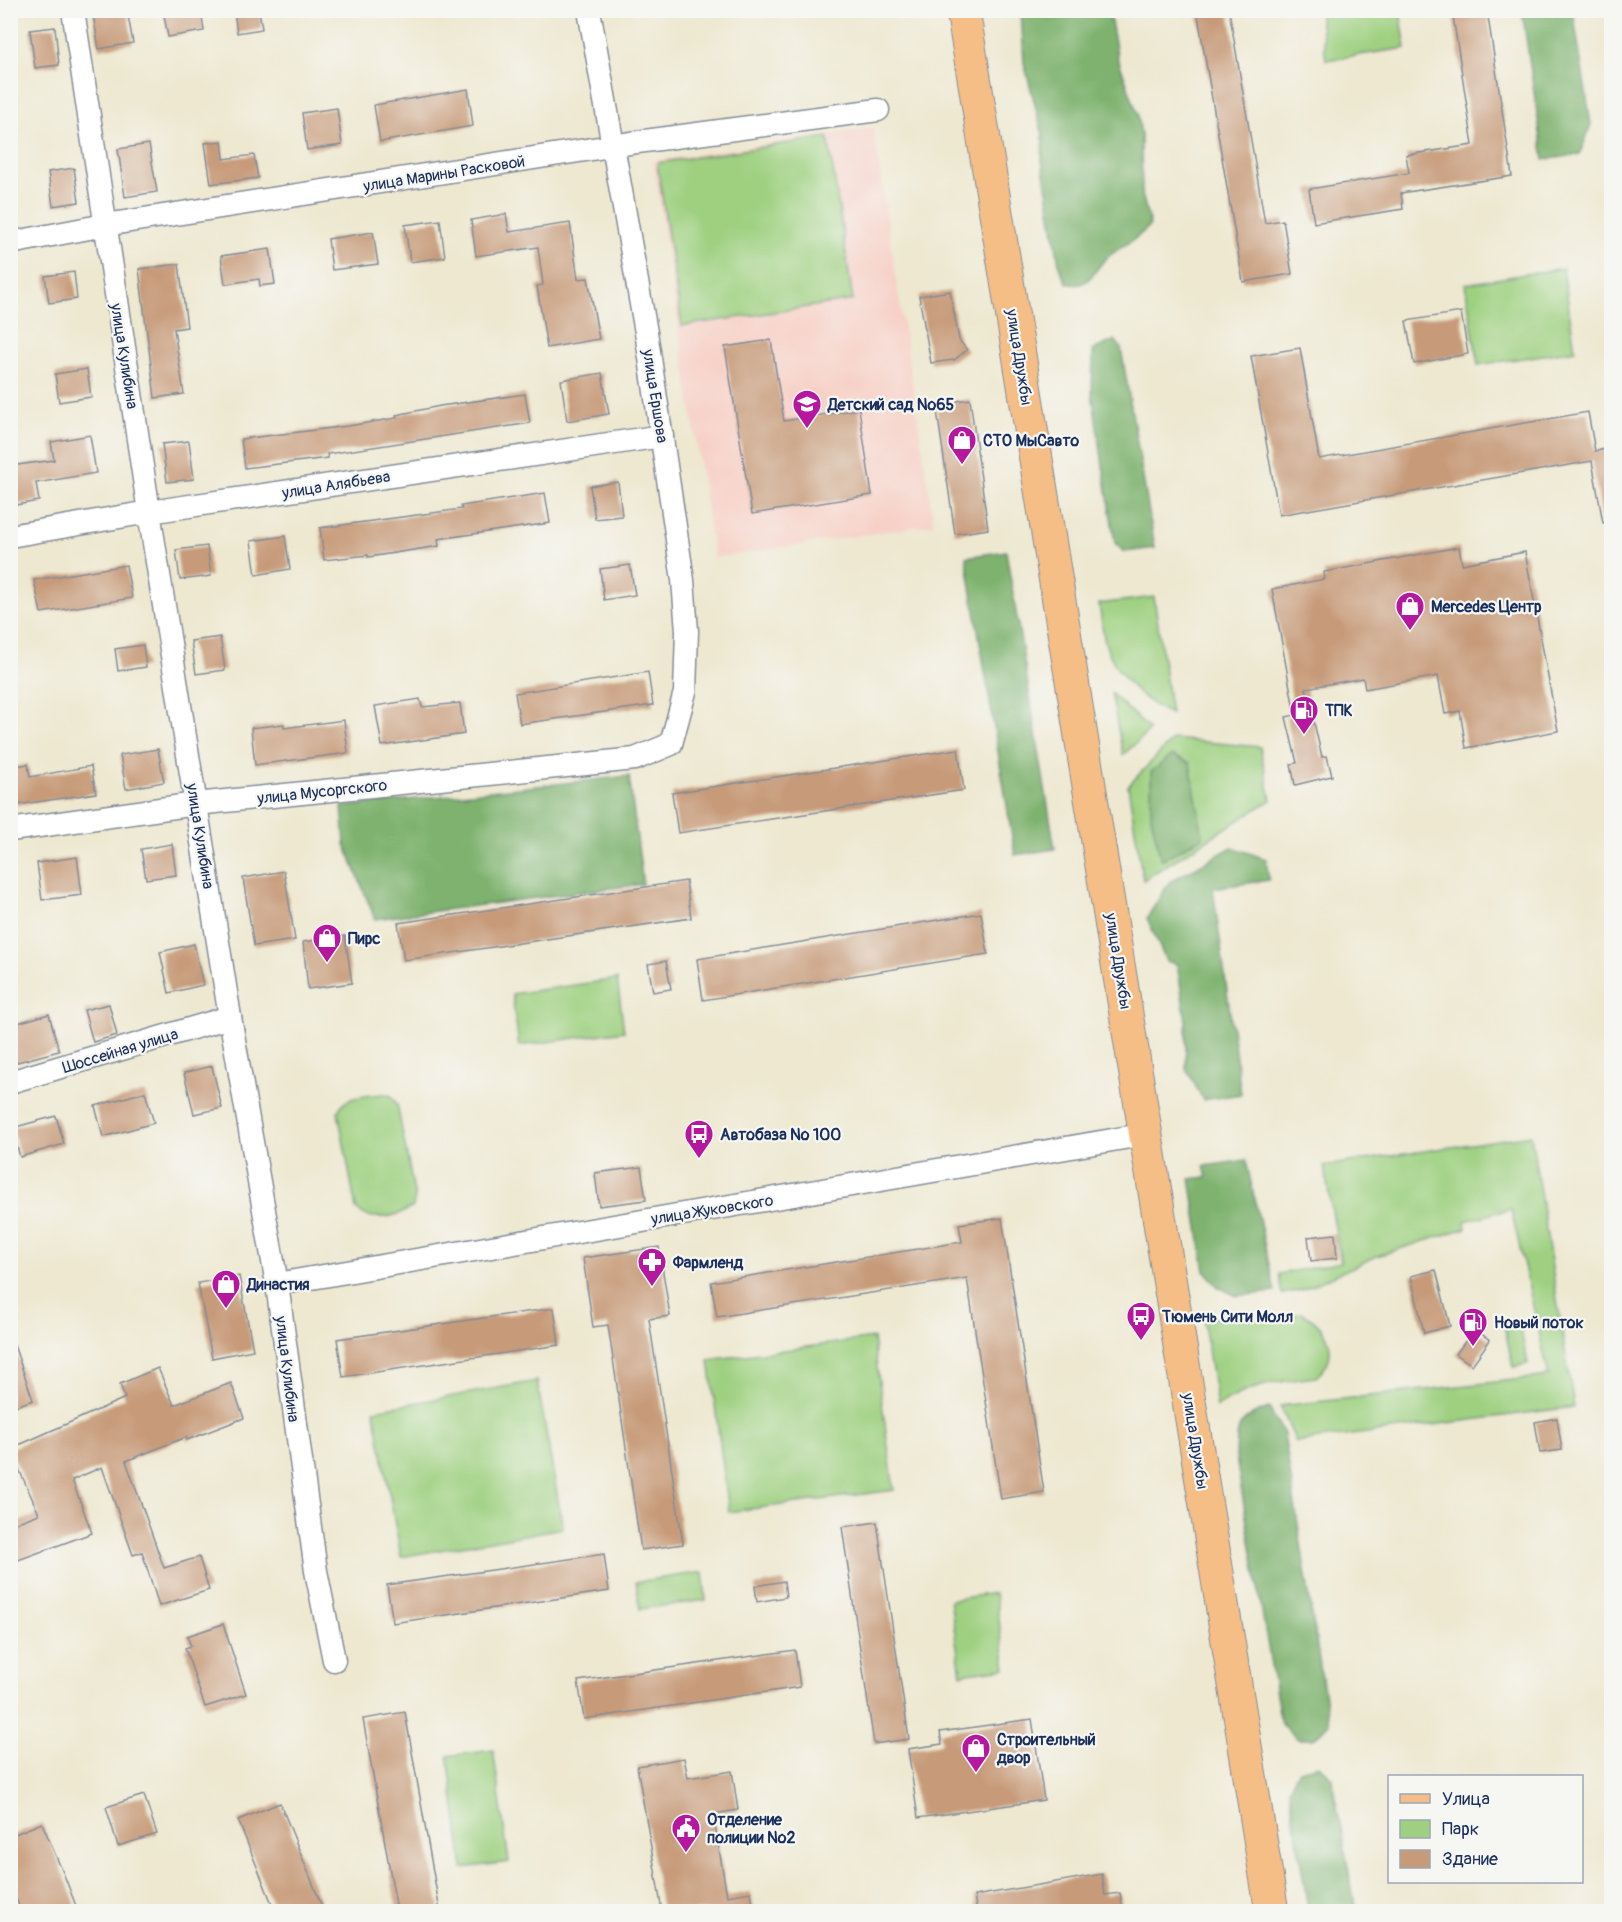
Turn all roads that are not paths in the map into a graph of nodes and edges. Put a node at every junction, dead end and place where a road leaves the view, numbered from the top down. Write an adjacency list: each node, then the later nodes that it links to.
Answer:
1 (73, 10): 6 (street, улица Кулибина)
2 (589, 10): 5 (street, улица Ершова)
3 (963, 10): 16 (main road, улица Дружбы)
4 (878, 110): 5 (street, улица Марины Расковой)
5 (615, 147): 6 (street, улица Марины Расковой); 8 (street, улица Ершова)
6 (105, 225): 7 (street, улица Марины Расковой); 9 (street, улица Кулибина)
7 (10, 243)
8 (662, 435): 9 (street, улица Алябьева); 11 (street, улица Ершова)
9 (149, 513): 10 (street, улица Алябьева); 12 (street, улица Кулибина)
10 (10, 536)
11 (635, 759): 12 (street, улица Мусоргского)
12 (196, 804): 13 (street, улица Мусоргского); 14 (street, улица Кулибина)
13 (10, 830)
14 (230, 1017): 15 (street, Шоссейная улица); 17 (street, улица Кулибина)
15 (10, 1082)
16 (1147, 1134): 17 (street, улица Жуковского); 19 (main road, улица Дружбы)
17 (277, 1284): 18 (street, улица Кулибина)
18 (334, 1660)
19 (1272, 1911)

